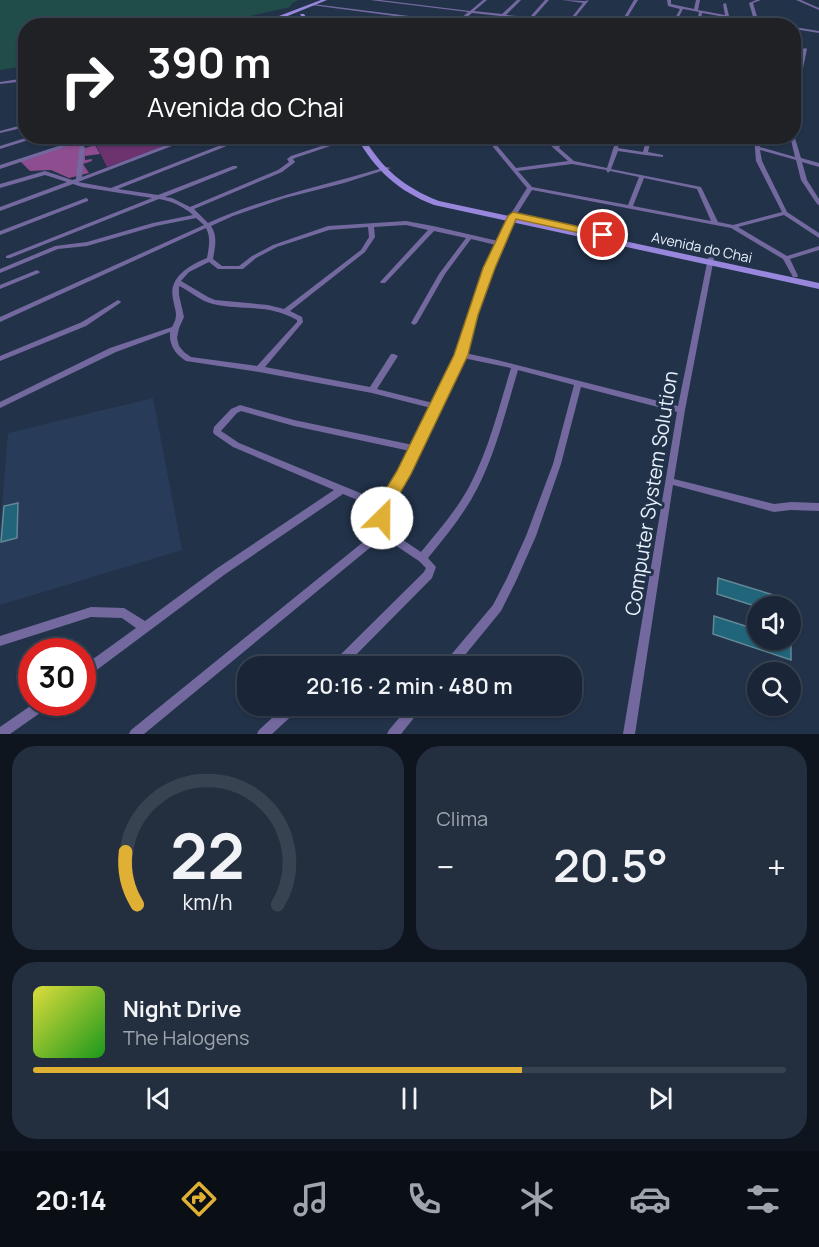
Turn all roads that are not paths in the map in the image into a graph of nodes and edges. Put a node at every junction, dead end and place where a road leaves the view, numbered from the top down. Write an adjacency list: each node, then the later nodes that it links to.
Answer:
1 (326, 0): 16 (main road)
2 (372, 0): 13 (street)
3 (439, 0): 17 (street)
4 (485, 0): 20 (street)
5 (519, 0): 23 (street)
6 (547, 0): 32 (street)
7 (564, 0): 14 (street)
8 (636, 0): 34 (street)
9 (669, 0): 18 (street)
10 (698, 0): 21 (street)
11 (759, 0): 38 (street)
12 (798, 0): 19 (street)
13 (396, 1): 17 (street)
14 (586, 1): 33 (street)
15 (725, 4): 25 (street)
16 (310, 6): 22 (main road); 24 (main road); 28 (street)
17 (431, 7): 20 (street)
18 (682, 8): 21 (street); 35 (street)
19 (818, 8)
20 (471, 11): 23 (street); 29 (street)
21 (698, 11): 25 (street); 36 (street)
22 (290, 13): 24 (main road); 26 (main road)
23 (502, 15): 30 (street); 31 (street)
24 (304, 17): 27 (street)
25 (726, 17): 37 (street)
26 (277, 18)
27 (310, 18)
28 (407, 18)
29 (463, 18)
30 (499, 18)
31 (524, 18)
32 (532, 18)
33 (572, 18)
34 (625, 18)
35 (676, 18)
36 (698, 18)
37 (730, 18)
38 (755, 18)
39 (801, 29): 40 (street)
40 (819, 32)
41 (805, 49): 42 (street)
42 (801, 68)
43 (18, 80): 44 (street)
44 (0, 83)
45 (18, 127): 46 (street)
46 (0, 132)
47 (18, 142): 62 (street)
48 (66, 144): 71 (street)
49 (82, 144): 77 (street)
50 (175, 144): 77 (street)
51 (229, 144): 81 (street)
52 (333, 144): 87 (street)
53 (365, 144): 73 (main road, Avenida do Chai)
54 (370, 144): 73 (main road, Avenida do Chai)
55 (493, 144): 74 (street)
56 (552, 144): 63 (street)
57 (560, 144): 63 (street)
58 (618, 144): 64 (street)
59 (648, 144): 66 (street)
60 (757, 144): 65 (street)
61 (794, 144): 68 (street)
62 (0, 148)
63 (557, 148): 69 (street)
64 (617, 148): 66 (street); 75 (street)
65 (757, 148): 68 (street); 88 (street)
66 (645, 154): 67 (street)
67 (661, 156)
68 (798, 161): 70 (street); 84 (street)
69 (572, 162): 74 (street); 75 (street)
70 (819, 165)
71 (0, 167)
72 (235, 167): 82 (street)
73 (384, 169): 90 (main road, Avenida do Chai); 92 (street)
74 (515, 170): 80 (street)
75 (608, 171): 76 (street)
76 (641, 178): 85 (street); 91 (street)
77 (79, 180): 78 (street)
78 (71, 183): 79 (street); 81 (street); 86 (street)
79 (0, 186)
80 (530, 189): 85 (street); 90 (street)
81 (111, 190): 82 (street)
82 (156, 197): 87 (street); 101 (street)
83 (86, 200): 96 (street)
84 (819, 203)
85 (630, 207): 91 (street)
86 (0, 209)
87 (190, 209): 89 (street)
88 (785, 213): 94 (street); 97 (street)
89 (198, 216): 92 (street); 106 (street)
90 (512, 218): 99 (street); 105 (main road, Avenida do Chai)
91 (715, 223): 94 (street)
92 (208, 225): 102 (street); 117 (street)
93 (371, 226): 95 (street); 102 (street); 116 (street)
94 (733, 227): 103 (street)
95 (434, 228): 98 (street); 112 (street)
96 (0, 233)
97 (819, 236)
98 (470, 237): 99 (street); 118 (street)
99 (501, 244): 120 (street)
100 (819, 248): 103 (street)
101 (8, 257): 104 (street); 106 (street)
102 (210, 258): 111 (street)
103 (786, 258): 109 (street)
104 (0, 259)
105 (710, 260): 109 (main road, Avenida do Chai); 113 (main road, Avenida do Chai); 129 (street, Computer System Solution)
106 (16, 264): 107 (street)
107 (0, 271)
108 (37, 272): 114 (street)
109 (795, 276): 110 (main road, Avenida do Chai)
110 (819, 281)
111 (178, 282): 116 (street); 119 (street)
112 (383, 282)
113 (819, 286)
114 (0, 287)
115 (118, 302): 122 (street)
116 (284, 312): 124 (street)
117 (0, 320)
118 (414, 323)
119 (176, 328): 124 (street); 127 (street)
120 (461, 355): 123 (street); 128 (street)
121 (394, 356): 126 (street)
122 (0, 359)
123 (515, 367): 125 (street); 136 (street)
124 (259, 369): 126 (street)
125 (578, 384): 129 (street); 140 (street)
126 (372, 390): 128 (street)
127 (0, 405)
128 (436, 407): 130 (street)
129 (681, 410): 131 (street, Computer System Solution)
130 (415, 449): 132 (street); 133 (street)
131 (670, 481): 134 (street); 149 (street, Computer System Solution)
132 (341, 490): 133 (street); 137 (street)
133 (384, 507): 135 (street)
134 (819, 507)
135 (383, 532): 136 (street); 146 (street)
136 (422, 558): 139 (street)
137 (144, 627): 138 (street); 141 (street)
138 (0, 641)
139 (347, 656)
140 (457, 656)
141 (96, 663)
142 (26, 716): 145 (street)
143 (283, 716): 147 (street)
144 (408, 716): 148 (street)
145 (0, 734)
146 (135, 734)
147 (264, 734)
148 (393, 734)
149 (629, 734)

